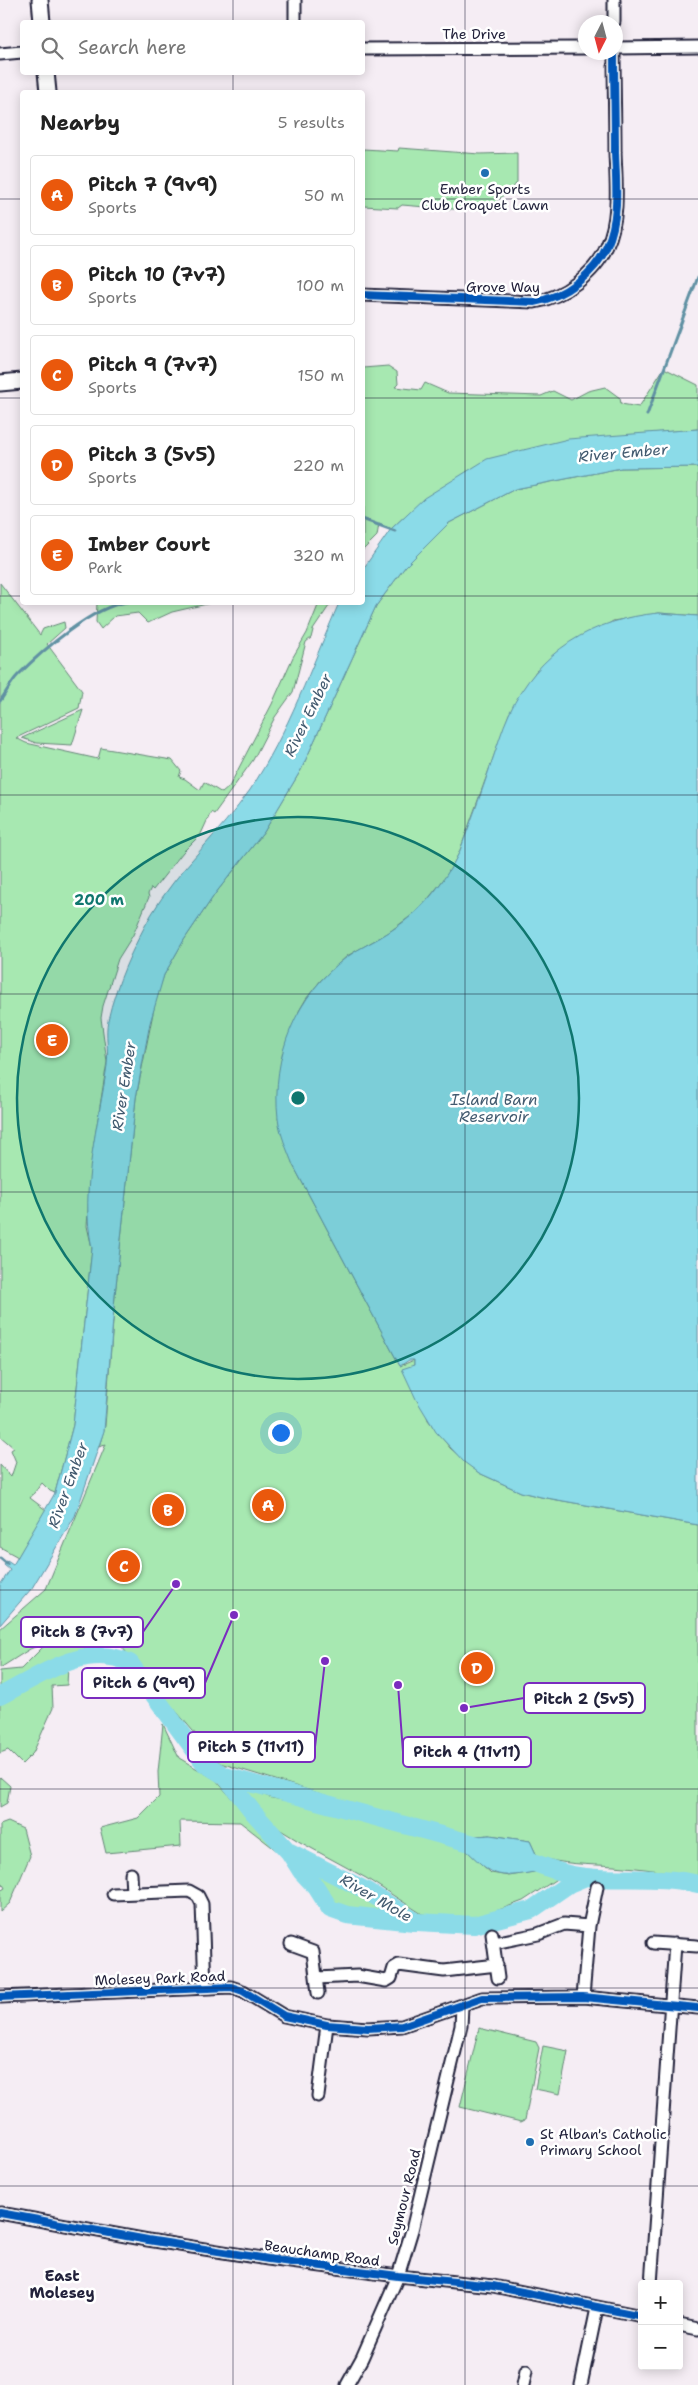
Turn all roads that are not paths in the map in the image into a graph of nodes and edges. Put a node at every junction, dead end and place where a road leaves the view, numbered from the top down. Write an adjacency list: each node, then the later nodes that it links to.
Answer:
1 (40, 0): 5 (main road)
2 (295, 0): 6 (street)
3 (614, 0): 4 (street)
4 (614, 15)
5 (42, 20)
6 (295, 20)
7 (698, 47): 9 (street)
8 (578, 48): 10 (street, The Drive)
9 (623, 48)
10 (365, 49)
11 (20, 52): 12 (street)
12 (0, 54)
13 (614, 60): 16 (street, Grove Way)
14 (46, 75): 15 (main road)
15 (48, 90)
16 (365, 295)
17 (20, 381): 18 (main road)
18 (0, 383)
19 (131, 1874): 21 (street)
20 (597, 1887): 23 (street)
21 (132, 1893): 22 (street); 31 (street)
22 (113, 1894)
23 (589, 1926): 28 (street); 34 (street)
24 (653, 1942): 26 (street)
25 (291, 1944): 29 (street)
26 (675, 1944): 27 (street); 35 (street)
27 (697, 1946)
28 (497, 1965): 29 (street); 30 (street)
29 (316, 1978): 32 (street)
30 (498, 1978)
31 (205, 1988): 33 (street, Molesey Park Road); 38 (street, Molesey Park Road)
32 (318, 1993)
33 (0, 1997)
34 (583, 1997): 35 (street, Molesey Park Road); 36 (street, Molesey Park Road)
35 (669, 2006): 37 (street, Molesey Park Road); 42 (street)
36 (462, 2007): 38 (street, Molesey Park Road); 41 (street, Seymour Road)
37 (698, 2008)
38 (327, 2025): 39 (street)
39 (318, 2096)
40 (0, 2213): 41 (street, Beauchamp Road)
41 (398, 2276): 43 (street, Beauchamp Road); 48 (street, Seymour Road)
42 (651, 2280)
43 (597, 2308): 44 (street, Beauchamp Road); 50 (street)
44 (638, 2315)
45 (683, 2325): 46 (street)
46 (698, 2329)
47 (526, 2371): 49 (street)
48 (347, 2385)
49 (523, 2385)
50 (581, 2385)

